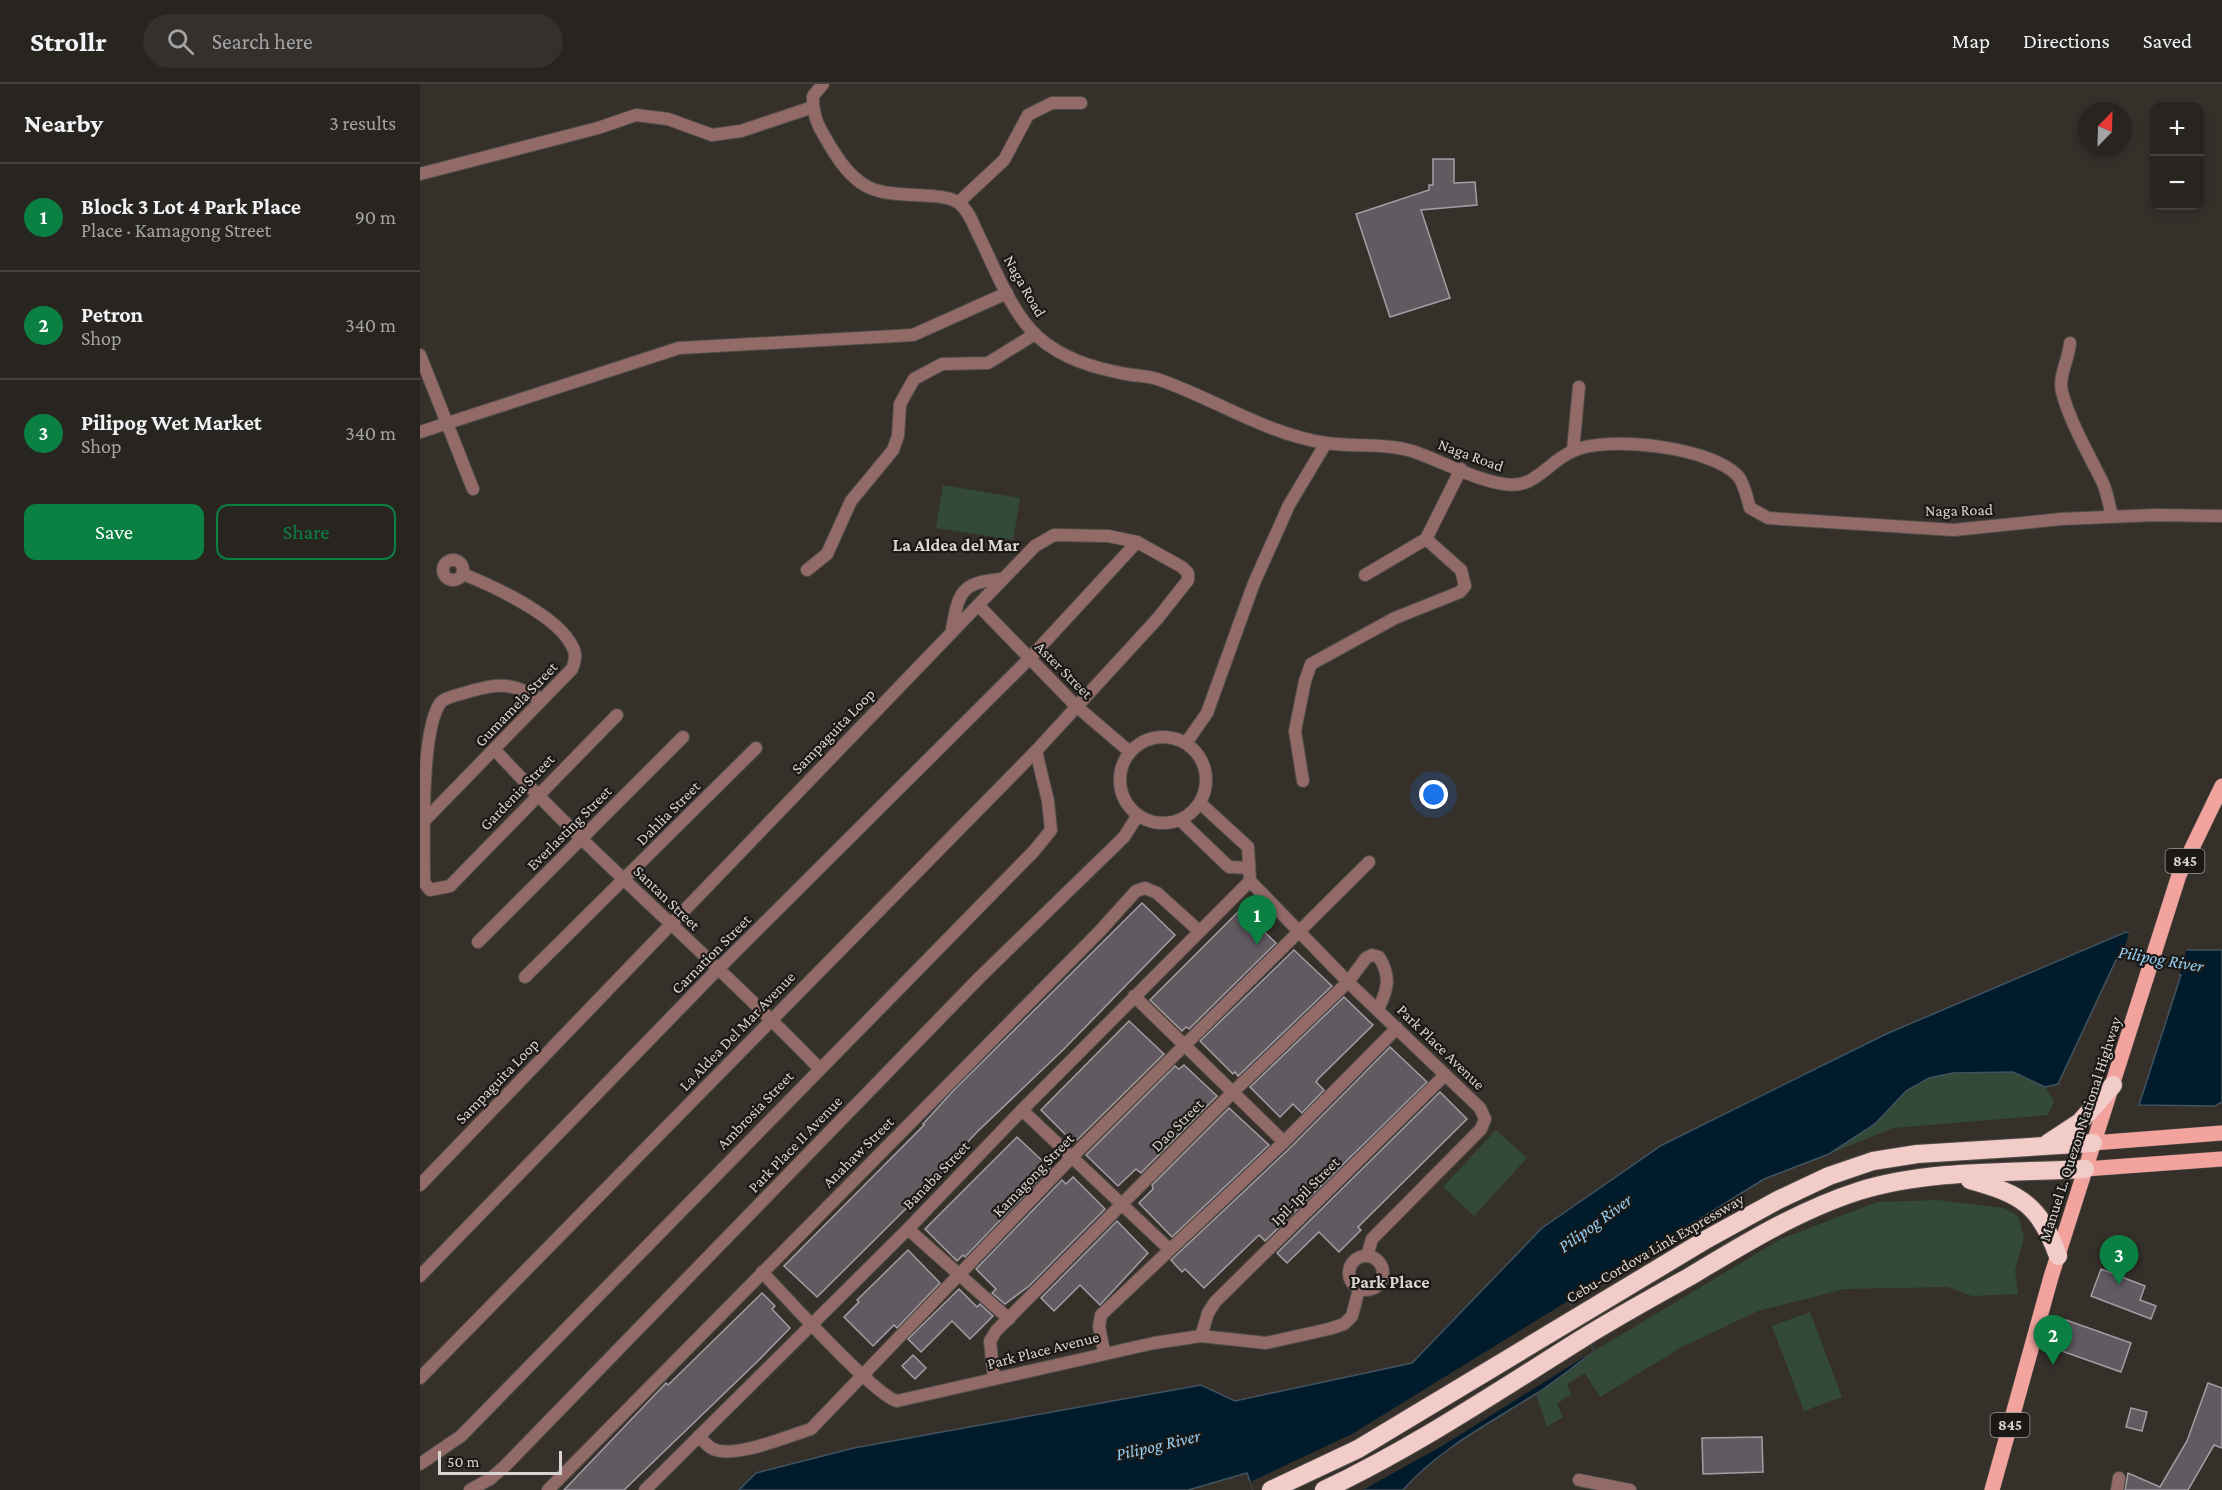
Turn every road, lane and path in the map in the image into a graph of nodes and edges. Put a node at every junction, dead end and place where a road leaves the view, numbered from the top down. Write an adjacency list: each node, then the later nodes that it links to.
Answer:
1 (823, 84): 3 (street)
2 (1082, 103): 5 (street)
3 (813, 107): 4 (street); 5 (street)
4 (420, 174)
5 (959, 202): 6 (street, Naga Road)
6 (1007, 293): 7 (street, Naga Road); 11 (street)
7 (1035, 334): 13 (street, Naga Road); 21 (street)
8 (2070, 343): 17 (street)
9 (420, 354): 11 (street)
10 (1579, 387): 14 (street)
11 (446, 422): 12 (street); 16 (street)
12 (420, 432)
13 (1326, 443): 15 (street, Naga Road); 32 (street)
14 (1573, 450): 15 (street, Naga Road); 17 (street, Naga Road)
15 (1461, 469): 19 (street)
16 (473, 489)
17 (2112, 516): 18 (street, Naga Road)
18 (2222, 516)
19 (1426, 538): 23 (street); 37 (street)
20 (1137, 542): 24 (street, Sampaguita Loop); 27 (street, Carnation Street); 29 (street, Sampaguita Loop)
21 (807, 570)
22 (463, 574): 28 (street, Gumamela Street)
23 (1365, 575)
24 (1000, 579): 25 (street, Sampaguita Loop); 26 (street)
25 (978, 606): 26 (street, Sampaguita Loop); 27 (street, Aster Street)
26 (952, 629): 48 (street, Sampaguita Loop)
27 (1029, 659): 29 (street, Aster Street); 52 (street, Carnation Street)
28 (541, 699): 34 (street, Gumamela Street); 43 (street)
29 (1076, 705): 35 (street, La Aldea Del Mar Avenue); 36 (street, Aster Street)
30 (617, 715): 39 (street, Gardenia Street)
31 (683, 737): 44 (street, Everlasting Street)
32 (1186, 743): 36 (street); 40 (street)
33 (756, 748): 47 (street, Dahlia Street)
34 (495, 750): 39 (street, Santan Street); 43 (street, Gumamela Street)
35 (1036, 751): 57 (street, La Aldea Del Mar Avenue); 60 (street, Ambrosia Street)
36 (1130, 752): 41 (street)
37 (1303, 781)
38 (2222, 786): 62 (main road, Manuel L. Quezon National Highway / 845)
39 (537, 795): 43 (street, Gardenia Street); 44 (street, Santan Street)
40 (1200, 803): 42 (street); 46 (street, Park Place Avenue)
41 (1138, 815): 42 (street); 93 (street, Park Place II Avenue)
42 (1180, 820): 46 (street, Park Place Avenue)
43 (424, 821)
44 (582, 838): 47 (street, Santan Street); 51 (street, Everlasting Street)
45 (1369, 862): 50 (street, Kamagong Street)
46 (1249, 874): 49 (street, Banaba Street); 50 (street, Park Place Avenue)
47 (624, 879): 48 (street, Santan Street); 53 (street, Dahlia Street)
48 (671, 925): 52 (street, Santan Street); 73 (street, Sampaguita Loop)
49 (1198, 930): 55 (street, Banaba Street); 79 (street, Anahaw Street)
50 (1297, 930): 54 (street, Park Place Avenue); 59 (street, Kamagong Street)
51 (478, 942)
52 (718, 969): 57 (street, Santan Street); 81 (street, Carnation Street)
53 (525, 977)
54 (1348, 982): 56 (street, Park Place Avenue); 56 (street, Dao Street); 63 (street, Dao Street)
55 (1134, 996): 59 (street); 64 (street, Banaba Street)
56 (1378, 1009): 58 (street, Park Place Avenue)
57 (771, 1019): 60 (street, Santan Street); 88 (street, La Aldea Del Mar Avenue)
58 (1397, 1028): 61 (street, Park Place Avenue); 66 (street)
59 (1184, 1045): 63 (street); 69 (street, Kamagong Street)
60 (819, 1068): 91 (street, Ambrosia Street)
61 (1444, 1076): 77 (street, Park Place Avenue); 85 (street, Ipil-Ipil Street)
62 (2113, 1084): 67 (main road, Manuel L. Quezon National Highway / 845); 68 (highway)
63 (1233, 1092): 66 (street); 74 (street, Dao Street)
64 (1022, 1110): 69 (street); 75 (street, Banaba Street)
65 (2222, 1133): 67 (main road)
66 (1284, 1142): 76 (street)
67 (2093, 1143): 68 (highway, Cebu-Cordova Link Expressway); 71 (main road, Manuel L. Quezon National Highway / 845)
68 (2041, 1146): 96 (highway, Cebu-Cordova Link Expressway)
69 (1072, 1157): 74 (street); 80 (street, Kamagong Street)
70 (2222, 1159): 71 (main road)
71 (2085, 1169): 72 (highway); 78 (main road, Manuel L. Quezon National Highway / 845)
72 (1957, 1176): 78 (highway); 97 (highway)
73 (420, 1185)
74 (1122, 1205): 76 (street); 83 (street, Dao Street)
75 (908, 1228): 80 (street); 84 (street, Banaba Street)
76 (1169, 1250): 86 (street)
77 (1367, 1256): 82 (street); 82 (street)
78 (2057, 1258): 99 (main road, Manuel L. Quezon National Highway / 845)
79 (762, 1272): 84 (street, Park Place Avenue); 94 (street, Anahaw Street)
80 (960, 1275): 83 (street); 87 (street, Kamagong Street)
81 (420, 1276)
82 (1359, 1289): 85 (street, Park Place Avenue)
83 (1009, 1319): 89 (street, Dao Street)
84 (813, 1323): 87 (street, Park Place Avenue); 90 (street, Banaba Street)
85 (1202, 1336): 86 (street, Park Place Avenue)
86 (1104, 1352): 89 (street, Park Place Avenue)
87 (863, 1376): 89 (street, Park Place Avenue); 90 (street, Kamagong Street)
88 (420, 1378)
89 (994, 1378)
90 (699, 1436): 95 (street, Banaba Street)
91 (420, 1464)
92 (1579, 1480): 98 (street)
93 (470, 1490)
94 (548, 1490)
95 (645, 1490)
96 (1271, 1490)
97 (1324, 1490)
98 (1630, 1490)
99 (1992, 1490)

